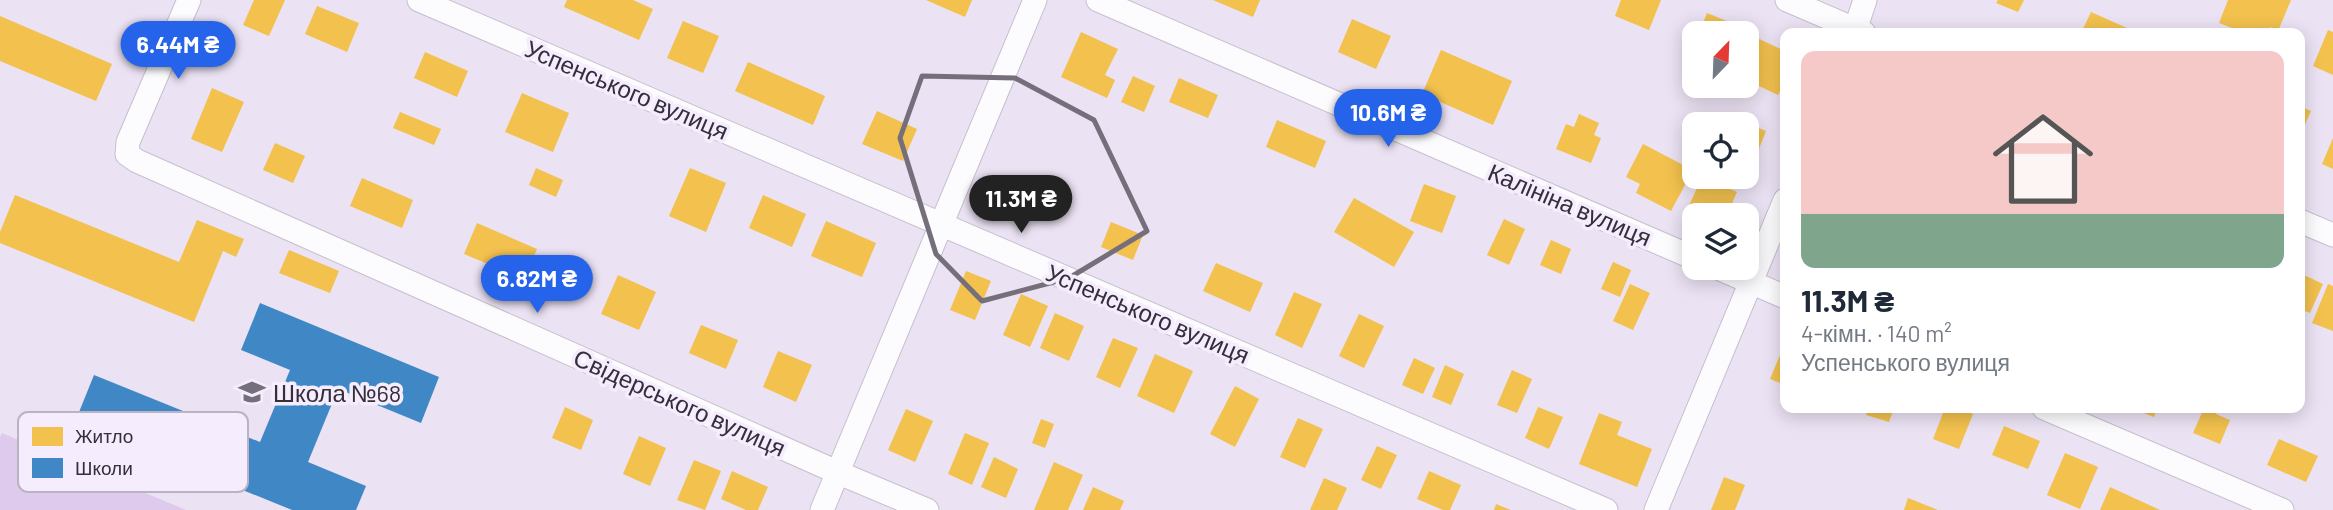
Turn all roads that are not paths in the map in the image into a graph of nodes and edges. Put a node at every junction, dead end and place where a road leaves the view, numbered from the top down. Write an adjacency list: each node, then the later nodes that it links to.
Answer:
1 (189, 0): 18 (street, Свідерського вулиця)
2 (419, 0): 11 (street, Успенського вулиця)
3 (1035, 0): 11 (street)
4 (1098, 0): 13 (street, Калініна вулиця)
5 (1787, 0): 7 (street)
6 (1865, 0): 8 (street)
7 (1849, 28)
8 (1859, 28)
9 (1780, 212): 15 (street)
10 (2305, 223): 12 (street)
11 (942, 225): 18 (street); 21 (street, Успенського вулиця)
12 (2333, 235)
13 (1682, 253)
14 (1746, 280): 15 (street)
15 (1751, 282): 16 (street); 22 (street)
16 (1780, 295)
17 (2056, 413): 23 (street)
18 (839, 473): 19 (street); 20 (street, Свідерського вулиця)
19 (821, 510)
20 (927, 510)
21 (1606, 510)
22 (1656, 510)
23 (2282, 510)

